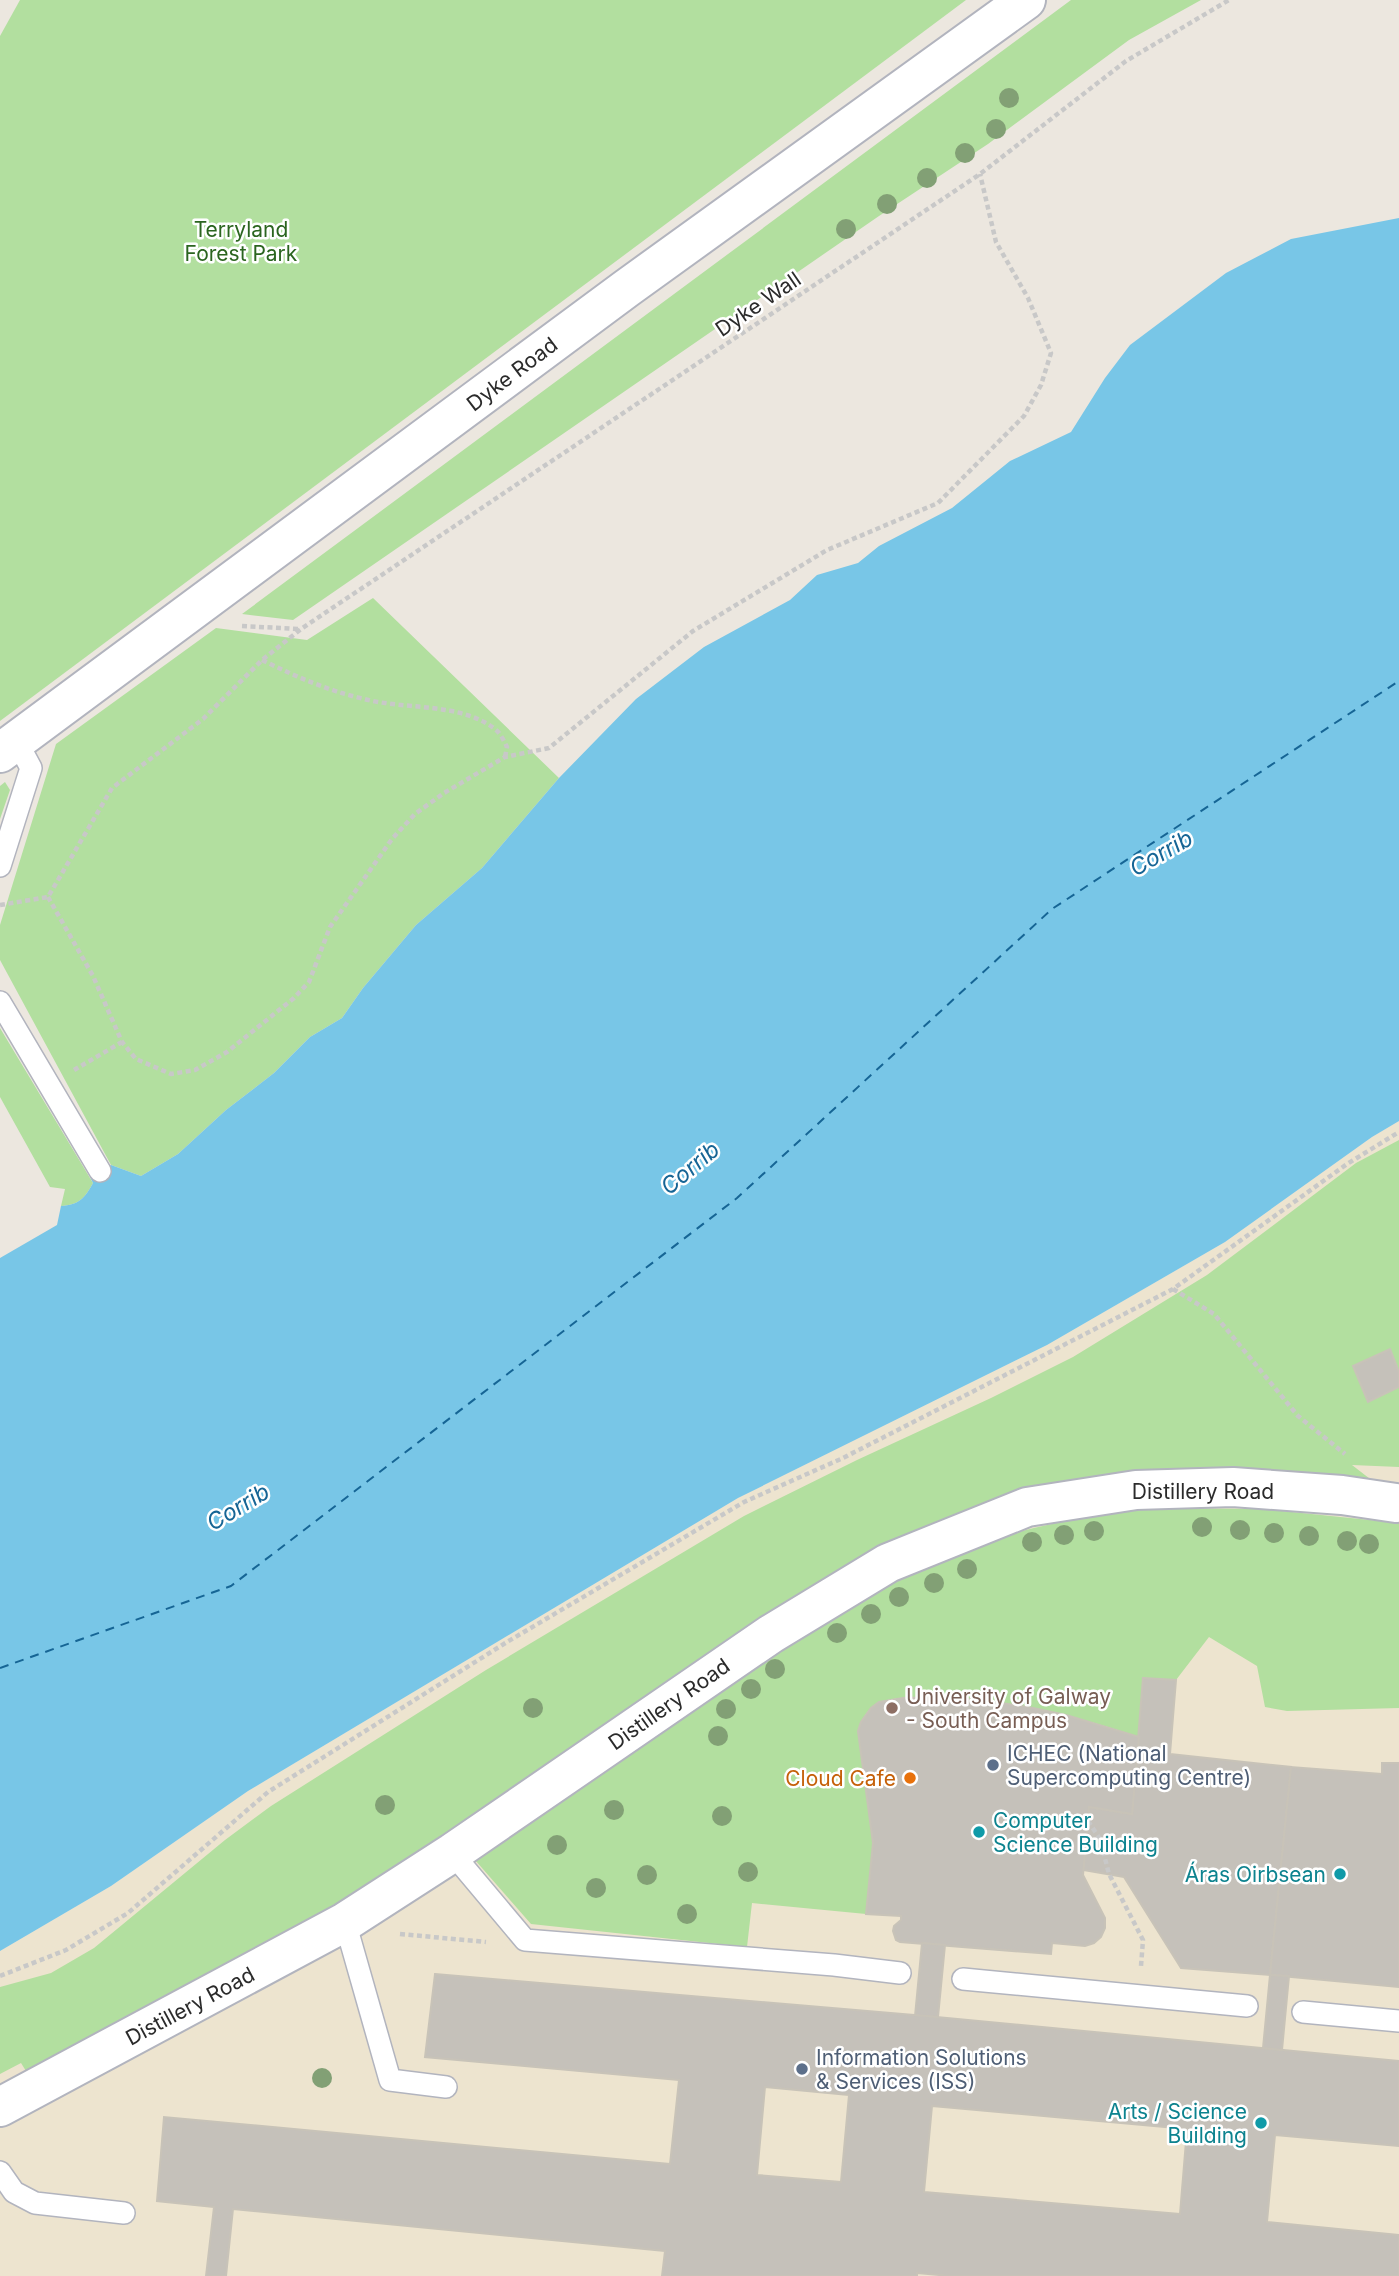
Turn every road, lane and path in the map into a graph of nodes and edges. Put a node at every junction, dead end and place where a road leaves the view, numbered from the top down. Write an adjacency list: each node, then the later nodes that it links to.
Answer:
1 (1026, 0): 5 (street, Dyke Road)
2 (1229, 0): 3 (path, Dyke Wall)
3 (979, 174): 4 (path, Dyke Wall); 6 (path)
4 (262, 660): 6 (path); 8 (path, Dyke Wall)
5 (8, 746): 7 (lane)
6 (505, 757): 11 (path)
7 (0, 866)
8 (48, 897): 9 (path); 11 (path)
9 (0, 905)
10 (0, 1002): 12 (lane)
11 (121, 1042): 12 (path)
12 (49, 1085): 14 (lane)
13 (1399, 1132): 15 (path)
14 (100, 1171)
15 (1173, 1289): 16 (path); 24 (path)
16 (1347, 1455)
17 (1398, 1503): 19 (street, Distillery Road)
18 (1088, 1821): 22 (path)
19 (452, 1853): 20 (street, Distillery Road); 21 (lane)
20 (345, 1922): 21 (path); 29 (lane); 30 (street, Distillery Road)
21 (525, 1940): 23 (lane)
22 (1143, 1940)
23 (901, 1973)
24 (0, 1976)
25 (963, 1979): 26 (lane)
26 (1247, 2006)
27 (1303, 2012): 28 (lane)
28 (1399, 2021)
29 (446, 2087)
30 (0, 2107)
31 (0, 2172): 32 (lane)
32 (124, 2213)

